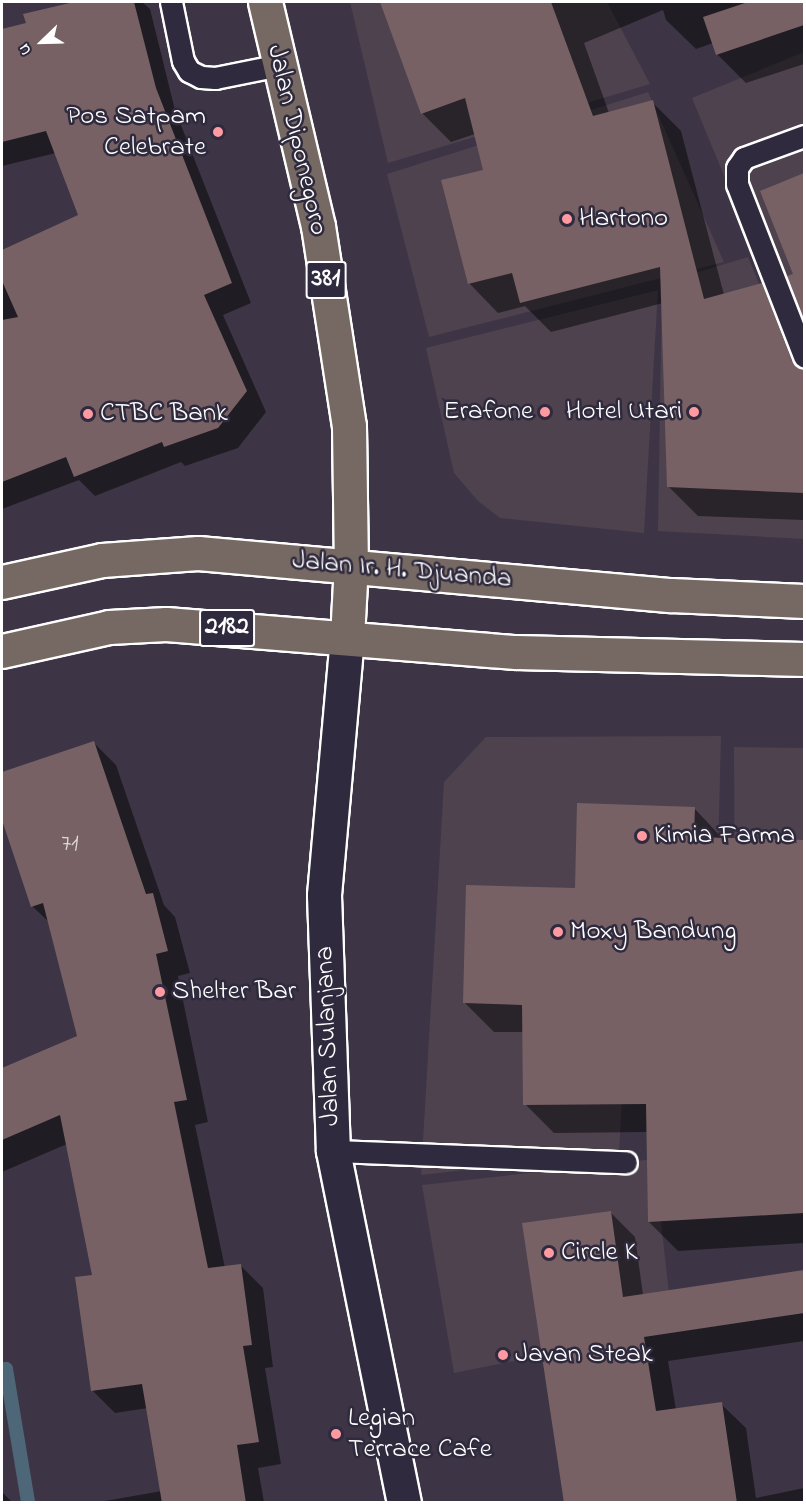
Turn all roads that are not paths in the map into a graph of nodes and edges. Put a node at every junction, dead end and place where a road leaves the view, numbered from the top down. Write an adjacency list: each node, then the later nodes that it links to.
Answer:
1 (171, 2): 3 (lane)
2 (265, 2): 3 (main road, Jalan Diponegoro / 381)
3 (280, 65): 6 (main road, Jalan Diponegoro / 381)
4 (804, 136): 5 (lane)
5 (804, 356)
6 (351, 564): 7 (main road, Jalan Ir. H. Djuanda); 8 (main road, Jalan Ir. H. Djuanda); 9 (main road, Jalan Sulanjana)
7 (2, 582)
8 (804, 601)
9 (347, 637): 10 (main road, 2182); 11 (main road, 2182); 12 (street, Jalan Sulanjana)
10 (2, 651)
11 (804, 659)
12 (333, 1151): 13 (lane); 14 (street, Jalan Sulanjana)
13 (626, 1162)
14 (404, 1503)

